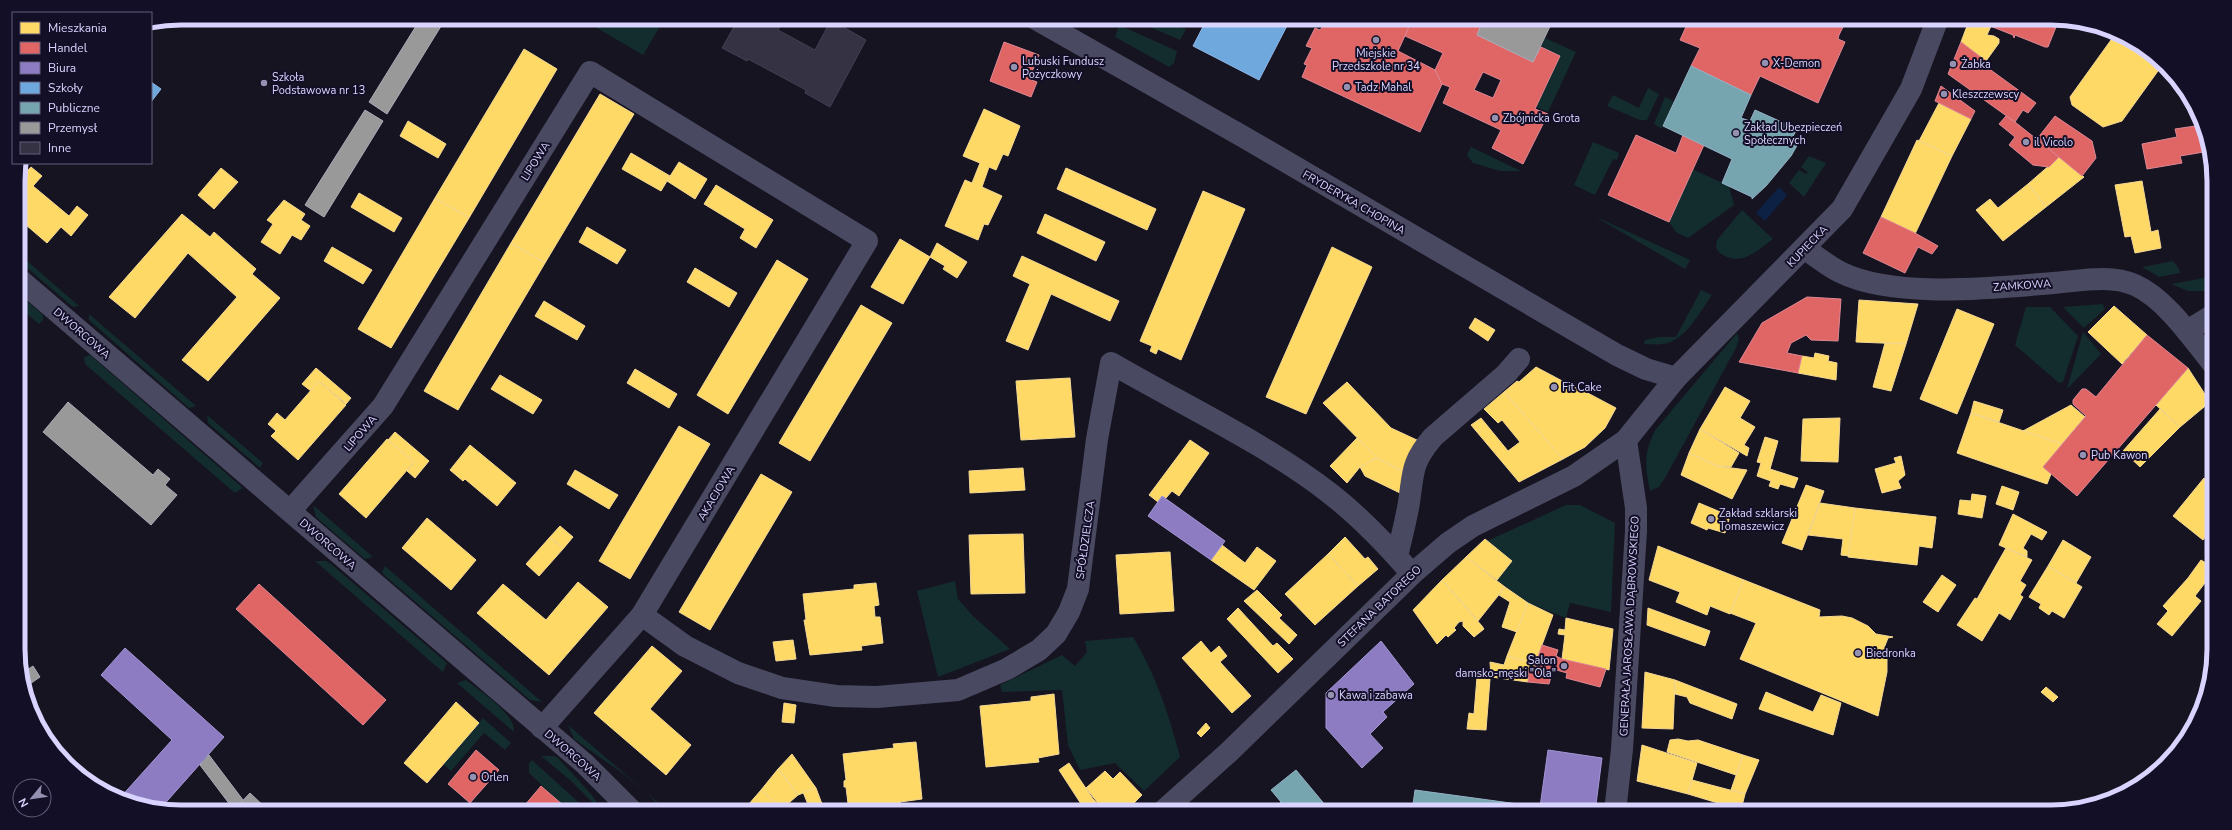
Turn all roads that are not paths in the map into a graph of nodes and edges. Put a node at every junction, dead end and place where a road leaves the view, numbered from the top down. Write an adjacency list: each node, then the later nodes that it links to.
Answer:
1 (1046, 25): 10 (street, FRYDERYKA CHOPINA)
2 (1935, 25): 4 (street, KUPIECKA)
3 (866, 241): 12 (street, LIPOWA); 15 (street, AKACJOWA)
4 (1805, 249): 7 (street, ZAMKOWA); 10 (street, KUPIECKA)
5 (25, 284): 12 (street, DWORCOWA)
6 (2207, 319): 7 (street)
7 (2187, 331): 8 (street, ZAMKOWA)
8 (2207, 356)
9 (1519, 359): 13 (street)
10 (1676, 378): 11 (street, KUPIECKA)
11 (1626, 440): 14 (street, STEFANA BATOREGO); 19 (street, GENERAŁA JAROSŁAWA DĄBROWSKIEGO)
12 (290, 511): 16 (street, DWORCOWA)
13 (1397, 556): 14 (street, SPÓŁDZIELCZA); 15 (street, SPÓŁDZIELCZA)
14 (1412, 574): 18 (street, STEFANA BATOREGO)
15 (642, 614): 16 (street, AKACJOWA)
16 (542, 728): 17 (street, DWORCOWA)
17 (626, 805)
18 (1170, 805)
19 (1616, 805)

